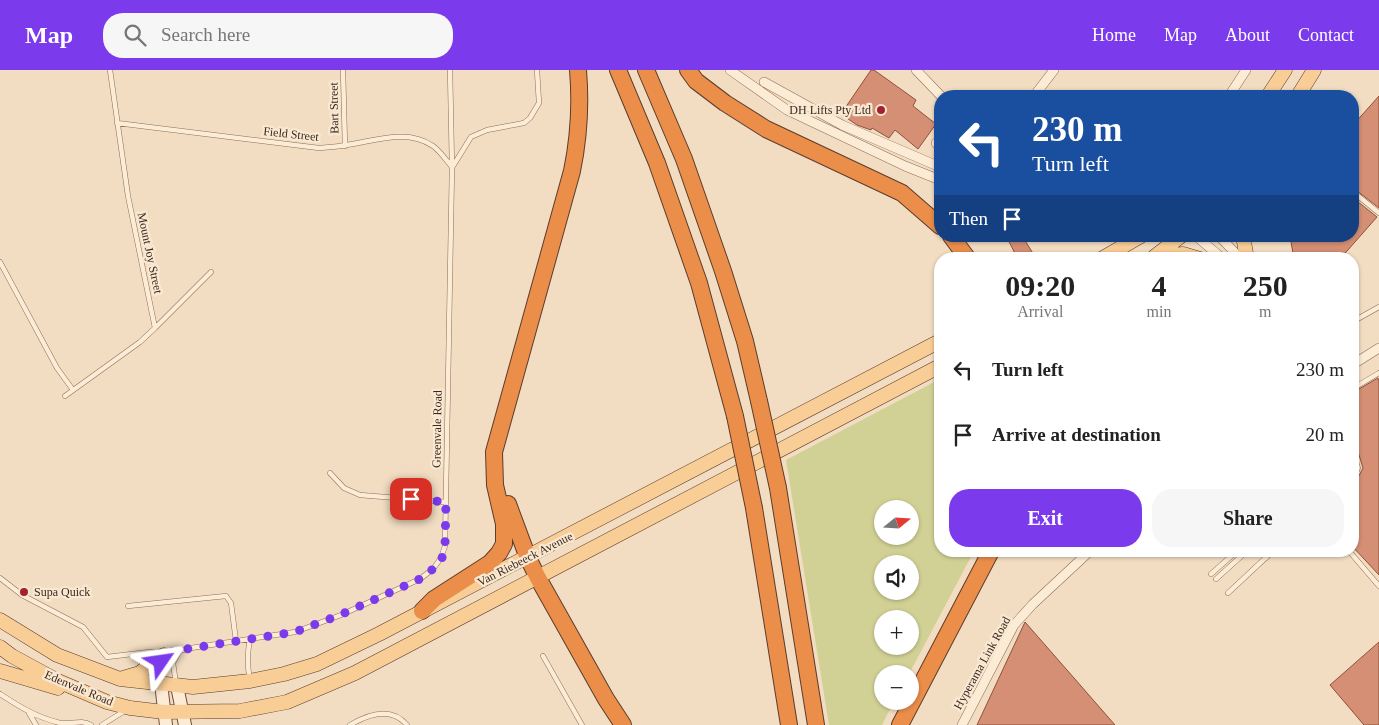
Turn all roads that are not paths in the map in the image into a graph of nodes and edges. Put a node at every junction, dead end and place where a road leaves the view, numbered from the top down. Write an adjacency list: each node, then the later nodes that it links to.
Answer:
1 (110, 70): 21 (lane, Mount Joy Street)
2 (344, 70): 22 (lane, Bart Street)
3 (450, 70): 24 (lane, Greenvale Road)
4 (537, 70): 24 (lane)
5 (578, 70): 50 (highway)
6 (618, 70): 94 (highway, bridge)
7 (646, 70): 95 (highway, bridge)
8 (688, 70): 28 (highway)
9 (730, 70): 25 (street)
10 (916, 70): 16 (street)
11 (1054, 70): 17 (street)
12 (1246, 70): 18 (street)
13 (1285, 70): 19 (main road)
14 (1314, 70): 20 (main road)
15 (764, 82): 23 (street)
16 (934, 90)
17 (1039, 90)
18 (1232, 90)
19 (1272, 90)
20 (1302, 90)
21 (117, 123): 22 (lane, Field Street); 41 (lane, Mount Joy Street)
22 (345, 146): 24 (lane, Field Street)
23 (934, 164)
24 (452, 167): 52 (lane, Greenvale Road)
25 (934, 178)
26 (1359, 197): 27 (lane)
27 (1379, 213)
28 (934, 221)
29 (1131, 242): 33 (main road)
30 (1174, 242): 34 (main road)
31 (1203, 242): 35 (street)
32 (1225, 242): 36 (street)
33 (1113, 252)
34 (1161, 252)
35 (1214, 252)
36 (1235, 252)
37 (0, 262): 48 (lane)
38 (211, 272): 41 (lane)
39 (1379, 307): 40 (lane)
40 (1359, 318)
41 (155, 328): 48 (lane)
42 (934, 344): 58 (main road, Van Riebeeck Avenue)
43 (1379, 348): 44 (street)
44 (1359, 361)
45 (934, 369): 62 (main road, Van Riebeeck Avenue)
46 (1379, 372): 47 (lane)
47 (1359, 385)
48 (73, 390): 49 (lane)
49 (65, 396)
50 (494, 452): 58 (highway); 67 (highway)
51 (330, 473): 52 (lane)
52 (446, 502): 69 (lane, Greenvale Road)
53 (988, 557): 96 (highway)
54 (1084, 557): 97 (street, Hyperama Link Road)
55 (1230, 557): 60 (lane)
56 (1240, 557): 63 (lane)
57 (1354, 557): 64 (lane)
58 (528, 558): 62 (highway); 67 (main road, Van Riebeeck Avenue)
59 (1266, 558): 65 (lane)
60 (1211, 574)
61 (0, 578): 73 (lane, Greenvale Road)
62 (538, 578): 86 (main road, Van Riebeeck Avenue); 93 (highway)
63 (1216, 579)
64 (1379, 586)
65 (1228, 593)
66 (128, 606): 70 (lane)
67 (422, 611): 78 (main road, Van Riebeeck Avenue)
68 (0, 620): 75 (main road, Edenvale Road)
69 (250, 639): 70 (lane, Greenvale Road); 78 (lane)
70 (236, 641): 72 (lane, Greenvale Road)
71 (0, 647): 82 (main road, Edenvale Road)
72 (180, 650): 73 (lane, Greenvale Road); 80 (lane)
73 (165, 654): 77 (main road); 79 (lane)
74 (543, 656): 92 (lane)
75 (87, 668): 77 (main road, Van Riebeeck Avenue)
76 (0, 671): 82 (main road)
77 (120, 680): 79 (main road, Van Riebeeck Avenue)
78 (250, 681): 80 (main road, Van Riebeeck Avenue)
79 (161, 684): 80 (main road, Van Riebeeck Avenue); 85 (main road)
80 (177, 686): 86 (main road)
81 (0, 694): 84 (lane)
82 (107, 702): 83 (main road, Edenvale Road)
83 (130, 708): 85 (main road, Edenvale Road); 89 (lane)
84 (29, 713): 87 (lane); 88 (lane)
85 (165, 718): 86 (main road, Van Riebeeck Avenue)
86 (185, 719)
87 (36, 725)
88 (91, 725)
89 (102, 725)
90 (350, 725): 91 (lane)
91 (407, 725)
92 (582, 725)
93 (623, 725)
94 (789, 725)
95 (816, 725)
96 (900, 725)
97 (962, 725)

